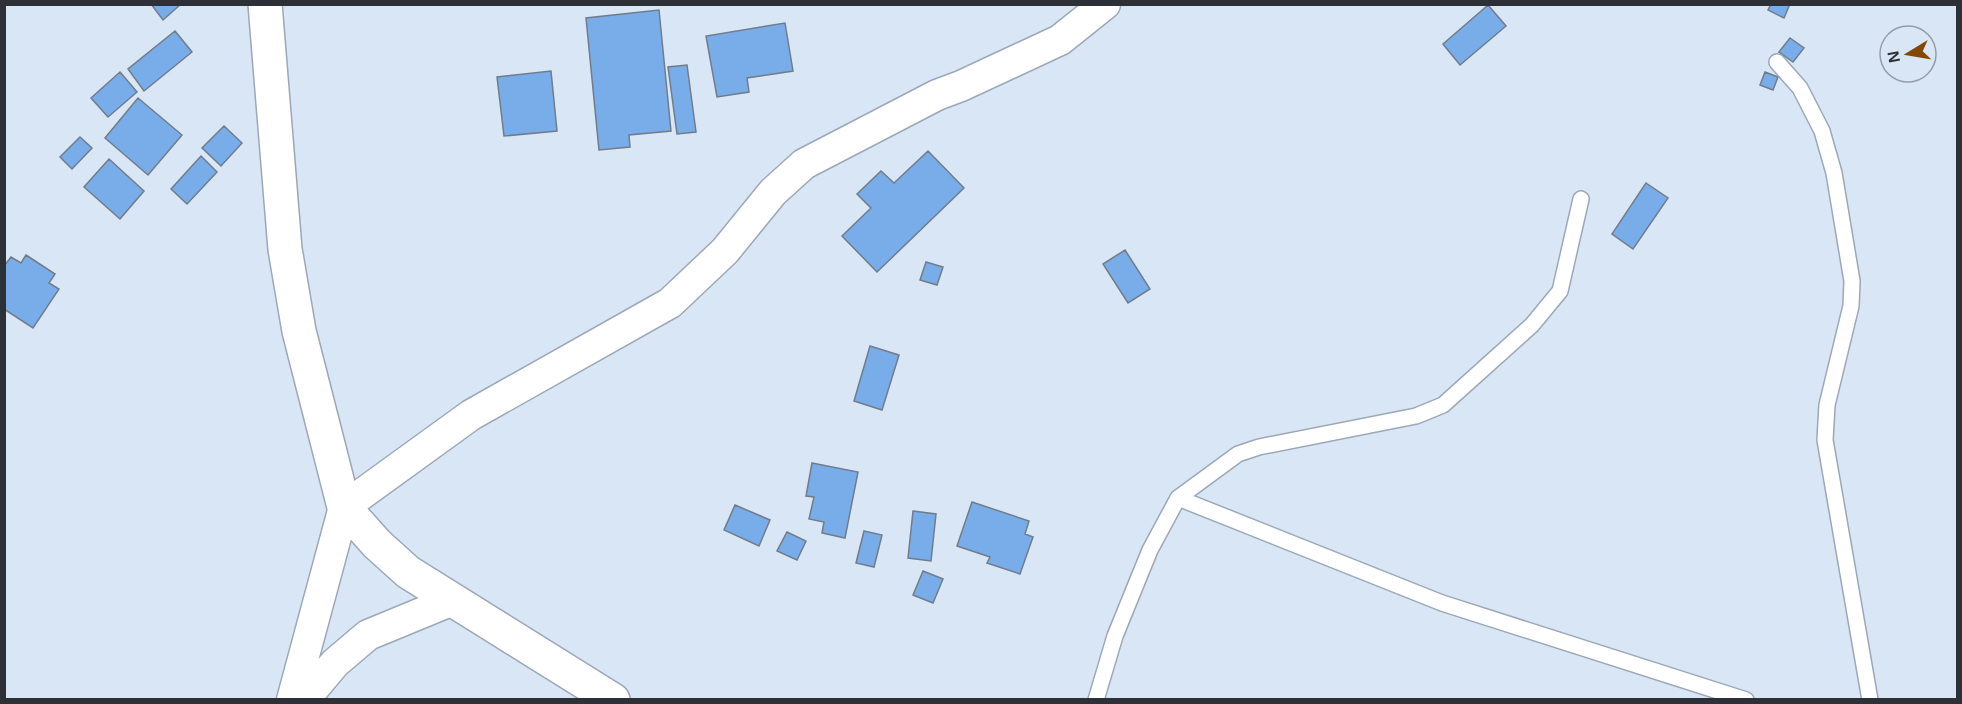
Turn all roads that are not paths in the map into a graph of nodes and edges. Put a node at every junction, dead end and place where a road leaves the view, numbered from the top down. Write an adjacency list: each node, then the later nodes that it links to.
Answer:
1 (265, 4): 6 (street)
2 (1105, 4): 6 (street)
3 (1777, 62): 13 (lane)
4 (1581, 199): 5 (lane)
5 (1178, 498): 11 (lane); 12 (lane)
6 (344, 507): 7 (street); 8 (street)
7 (453, 600): 9 (street); 10 (street)
8 (292, 699)
9 (304, 699)
10 (613, 699)
11 (1096, 699)
12 (1746, 699)
13 (1870, 699)

